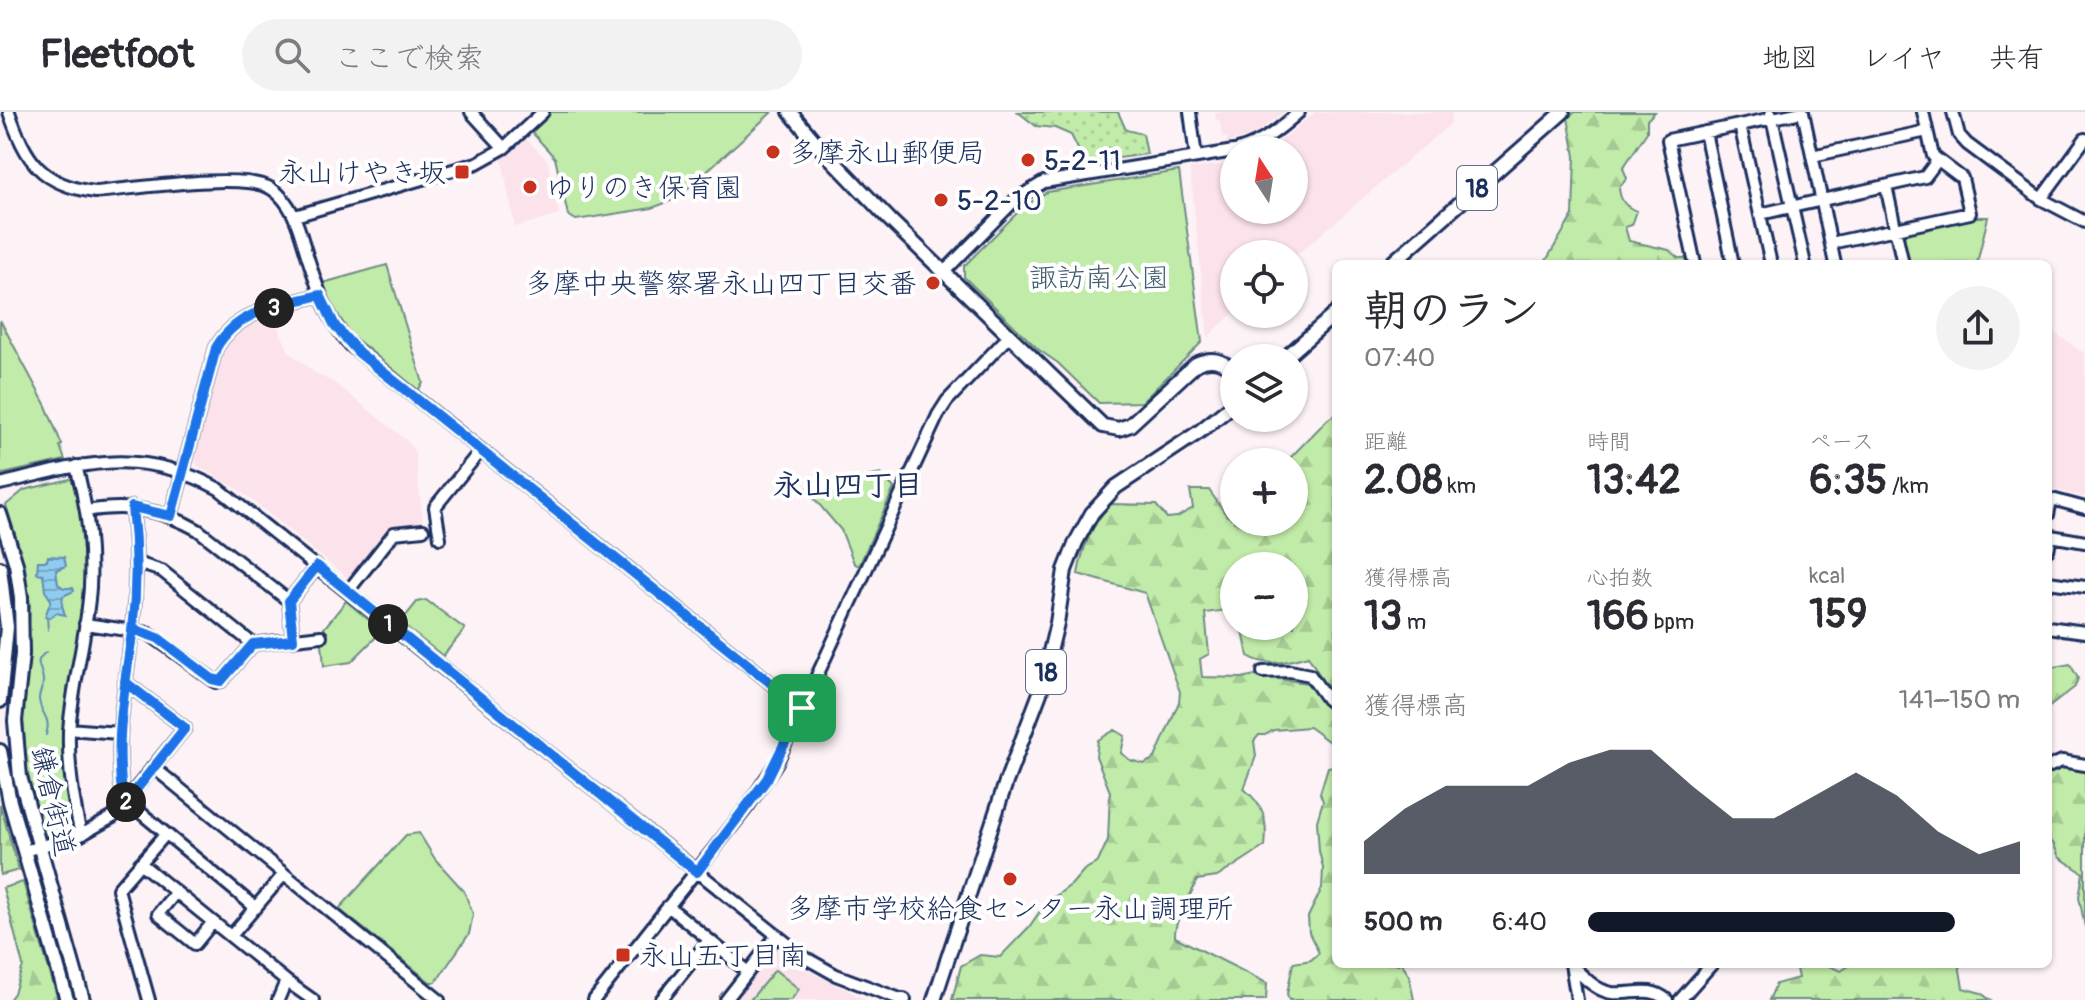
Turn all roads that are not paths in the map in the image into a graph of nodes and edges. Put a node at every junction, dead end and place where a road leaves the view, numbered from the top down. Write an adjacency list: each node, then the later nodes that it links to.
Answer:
1 (9, 112): 27 (street)
2 (471, 112): 17 (street)
3 (543, 112): 17 (street)
4 (790, 112): 38 (main road)
5 (1190, 112): 20 (street)
6 (1299, 112): 15 (street)
7 (1563, 112): 31 (main road, 18)
8 (1802, 112): 11 (street); 19 (street)
9 (1923, 112): 13 (street)
10 (1953, 112): 23 (street)
11 (1771, 115): 12 (street); 25 (street)
12 (1740, 125): 14 (street); 26 (street)
13 (1927, 131): 19 (street); 21 (street)
14 (1705, 132): 32 (street); 33 (street)
15 (1269, 136)
16 (2085, 139): 23 (street)
17 (504, 148): 27 (street)
18 (1220, 153): 20 (street)
19 (1812, 156): 24 (street)
20 (1196, 157): 38 (street)
21 (1937, 161): 22 (street); 29 (street)
22 (1886, 186): 24 (street); 29 (street)
23 (2041, 199): 28 (street)
24 (1821, 200): 25 (street); 30 (street)
25 (1792, 206): 26 (street); 35 (street)
26 (1760, 214): 34 (street)
27 (295, 216): 39 (street)
28 (2085, 222)
29 (1895, 230): 30 (street); 37 (street)
30 (1831, 243): 36 (street)
31 (1396, 260)
32 (1694, 260)
33 (1732, 260)
34 (1770, 260)
35 (1804, 260)
36 (1834, 260)
37 (1902, 260)
38 (943, 273): 41 (main road)
39 (320, 295): 45 (street); 47 (street)
40 (1332, 317): 42 (main road)
41 (1008, 337): 43 (main road); 77 (street)
42 (1301, 344)
43 (1220, 361)
44 (1220, 415): 116 (main road, 18)
45 (481, 450): 57 (street); 77 (street)
46 (76, 466): 47 (street); 48 (street); 52 (street)
47 (183, 471): 54 (street); 60 (street)
48 (0, 484)
49 (2052, 500): 51 (street)
50 (132, 507): 52 (street); 54 (street); 59 (street)
51 (2085, 508)
52 (86, 511): 66 (street)
53 (0, 514): 88 (main road, 鎌倉街道)
54 (171, 516): 65 (street)
55 (423, 530): 64 (street)
56 (2052, 536): 58 (street)
57 (440, 538)
58 (2085, 542)
59 (137, 563): 68 (street); 72 (street)
60 (317, 566): 64 (street); 65 (street)
61 (0, 568): 75 (main road)
62 (2052, 583): 63 (street)
63 (2085, 587)
64 (348, 591): 91 (street)
65 (289, 601): 71 (street)
66 (85, 624): 68 (street); 78 (street)
67 (2052, 628): 69 (street)
68 (133, 629): 72 (street); 74 (street)
69 (2085, 632)
70 (321, 636): 71 (street)
71 (293, 640): 72 (street)
72 (253, 644)
73 (1263, 672): 76 (street)
74 (125, 682): 79 (street); 83 (street)
75 (0, 701)
76 (1332, 703)
77 (802, 708): 91 (street)
78 (69, 729): 79 (street); 86 (street)
79 (118, 733): 84 (street)
80 (0, 751): 89 (main road, 鎌倉街道)
81 (2052, 765): 82 (street)
82 (2085, 765)
83 (153, 767): 84 (street); 92 (street)
84 (124, 805): 86 (street)
85 (141, 813): 87 (street)
86 (81, 835): 88 (street)
87 (165, 835): 90 (street); 95 (street)
88 (39, 847): 89 (street); 108 (main road, 鎌倉街道)
89 (24, 851): 107 (main road, 鎌倉街道)
90 (140, 863): 93 (street); 109 (street)
91 (697, 872): 94 (street); 97 (street)
92 (284, 874): 95 (street); 106 (street)
93 (176, 892): 96 (street); 96 (street)
94 (668, 906): 99 (street); 105 (street)
95 (256, 908): 98 (street)
96 (213, 922): 98 (street)
97 (777, 935): 103 (street); 115 (street)
98 (231, 936): 104 (street)
99 (709, 940): 103 (street); 113 (street)
100 (1572, 968): 117 (street)
101 (1575, 968): 118 (street)
102 (1708, 968): 119 (street)
103 (748, 972): 114 (street)
104 (286, 981): 110 (street); 111 (street)
105 (597, 996): 112 (street)
106 (432, 998)
107 (67, 1000)
108 (83, 1000)
109 (149, 1000)
110 (278, 1000)
111 (313, 1000)
112 (609, 1000)
113 (661, 1000)
114 (726, 1000)
115 (902, 1000)
116 (934, 1000)
117 (1577, 1000)
118 (1667, 1000)
119 (1680, 1000)

